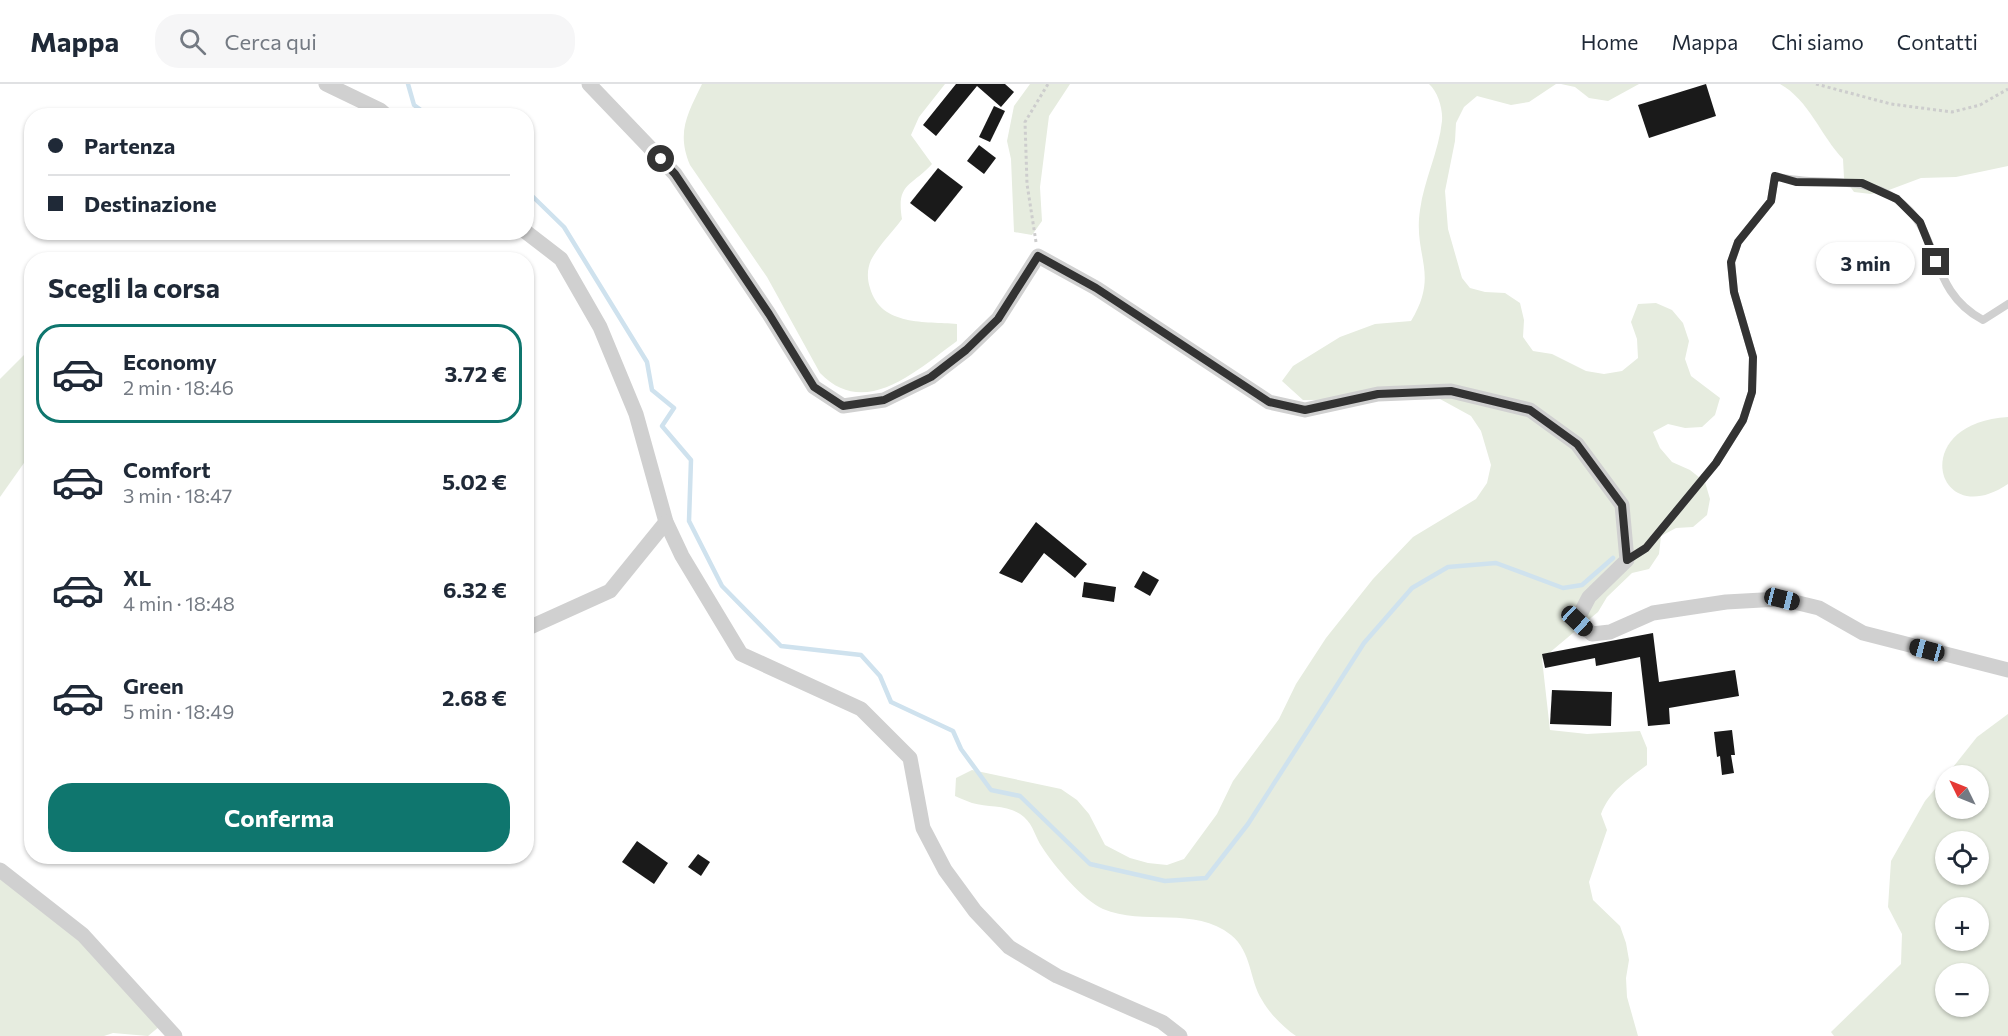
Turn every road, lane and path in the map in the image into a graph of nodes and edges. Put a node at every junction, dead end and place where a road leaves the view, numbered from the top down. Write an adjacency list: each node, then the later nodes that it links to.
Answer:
1 (326, 84): 6 (street)
2 (589, 84): 8 (street)
3 (1048, 84): 8 (path)
4 (1816, 84): 5 (path)
5 (2008, 89)
6 (376, 108)
7 (534, 238): 10 (street)
8 (1038, 256): 11 (street)
9 (2008, 304): 11 (lane)
10 (666, 522): 12 (street); 16 (street)
11 (1627, 560): 13 (street)
12 (534, 625)
13 (2008, 670)
14 (0, 870): 15 (street)
15 (175, 1036)
16 (1180, 1036)

